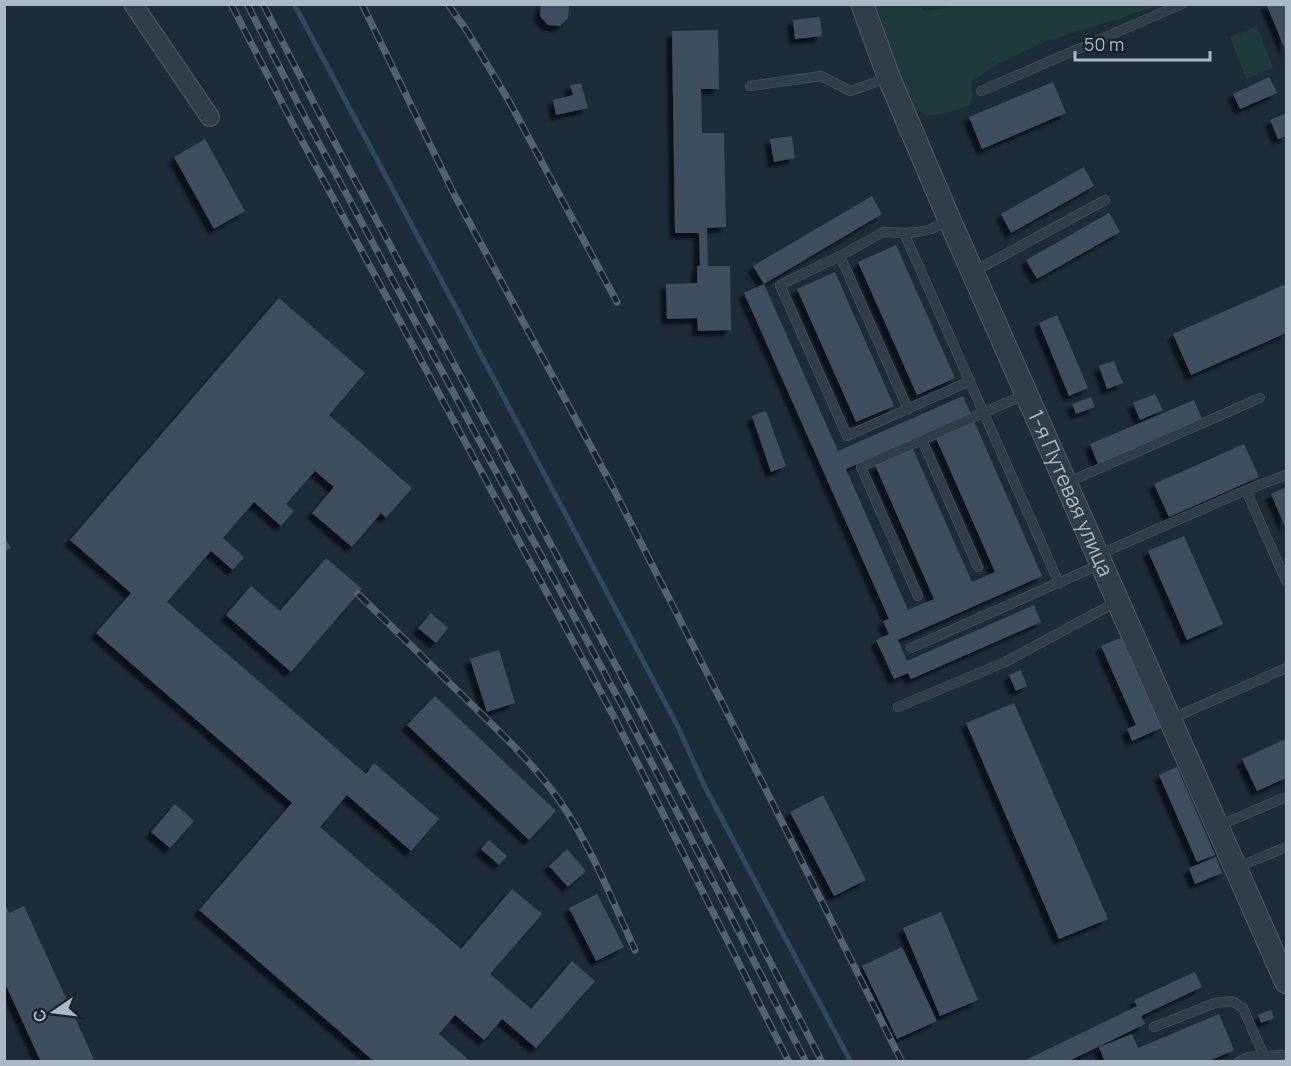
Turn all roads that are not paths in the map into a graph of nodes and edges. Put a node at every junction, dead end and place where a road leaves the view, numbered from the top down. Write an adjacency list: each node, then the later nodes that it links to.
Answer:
1 (133, 4): 7 (street)
2 (862, 4): 4 (street, 1-я Путевая улица)
3 (1182, 4): 6 (lane)
4 (889, 78): 5 (lane); 9 (street, 1-я Путевая улица)
5 (750, 86)
6 (981, 91)
7 (210, 117)
8 (1105, 200): 12 (lane)
9 (950, 221): 10 (lane); 12 (street, 1-я Путевая улица)
10 (904, 233): 11 (lane); 13 (lane)
11 (840, 256): 16 (lane); 16 (lane)
12 (973, 272): 14 (street, 1-я Путевая улица)
13 (970, 381): 16 (lane); 17 (lane)
14 (1026, 394): 17 (lane); 20 (street, 1-я Путевая улица)
15 (1260, 398): 20 (lane)
16 (908, 409)
17 (984, 413): 18 (lane); 25 (lane)
18 (922, 440): 23 (lane); 26 (lane)
19 (1287, 475): 21 (lane)
20 (1066, 483): 22 (street, 1-я Путевая улица)
21 (1246, 490): 22 (lane); 24 (lane)
22 (1100, 560): 25 (lane); 27 (street, 1-я Путевая улица)
23 (978, 567)
24 (1287, 581)
25 (1059, 583): 28 (lane)
26 (918, 596)
27 (1118, 601): 30 (lane); 31 (street, 1-я Путевая улица)
28 (911, 648)
29 (1287, 668): 31 (lane)
30 (898, 708)
31 (1171, 719): 33 (street, 1-я Путевая улица)
32 (1287, 797): 33 (lane)
33 (1218, 826): 35 (street, 1-я Путевая улица)
34 (1287, 847): 35 (lane)
35 (1236, 868): 36 (street, 1-я Путевая улица)
36 (1286, 977)
37 (1154, 1027): 39 (lane)
38 (1287, 1055): 39 (lane)
39 (1264, 1056): 40 (lane)
40 (1238, 1062)

